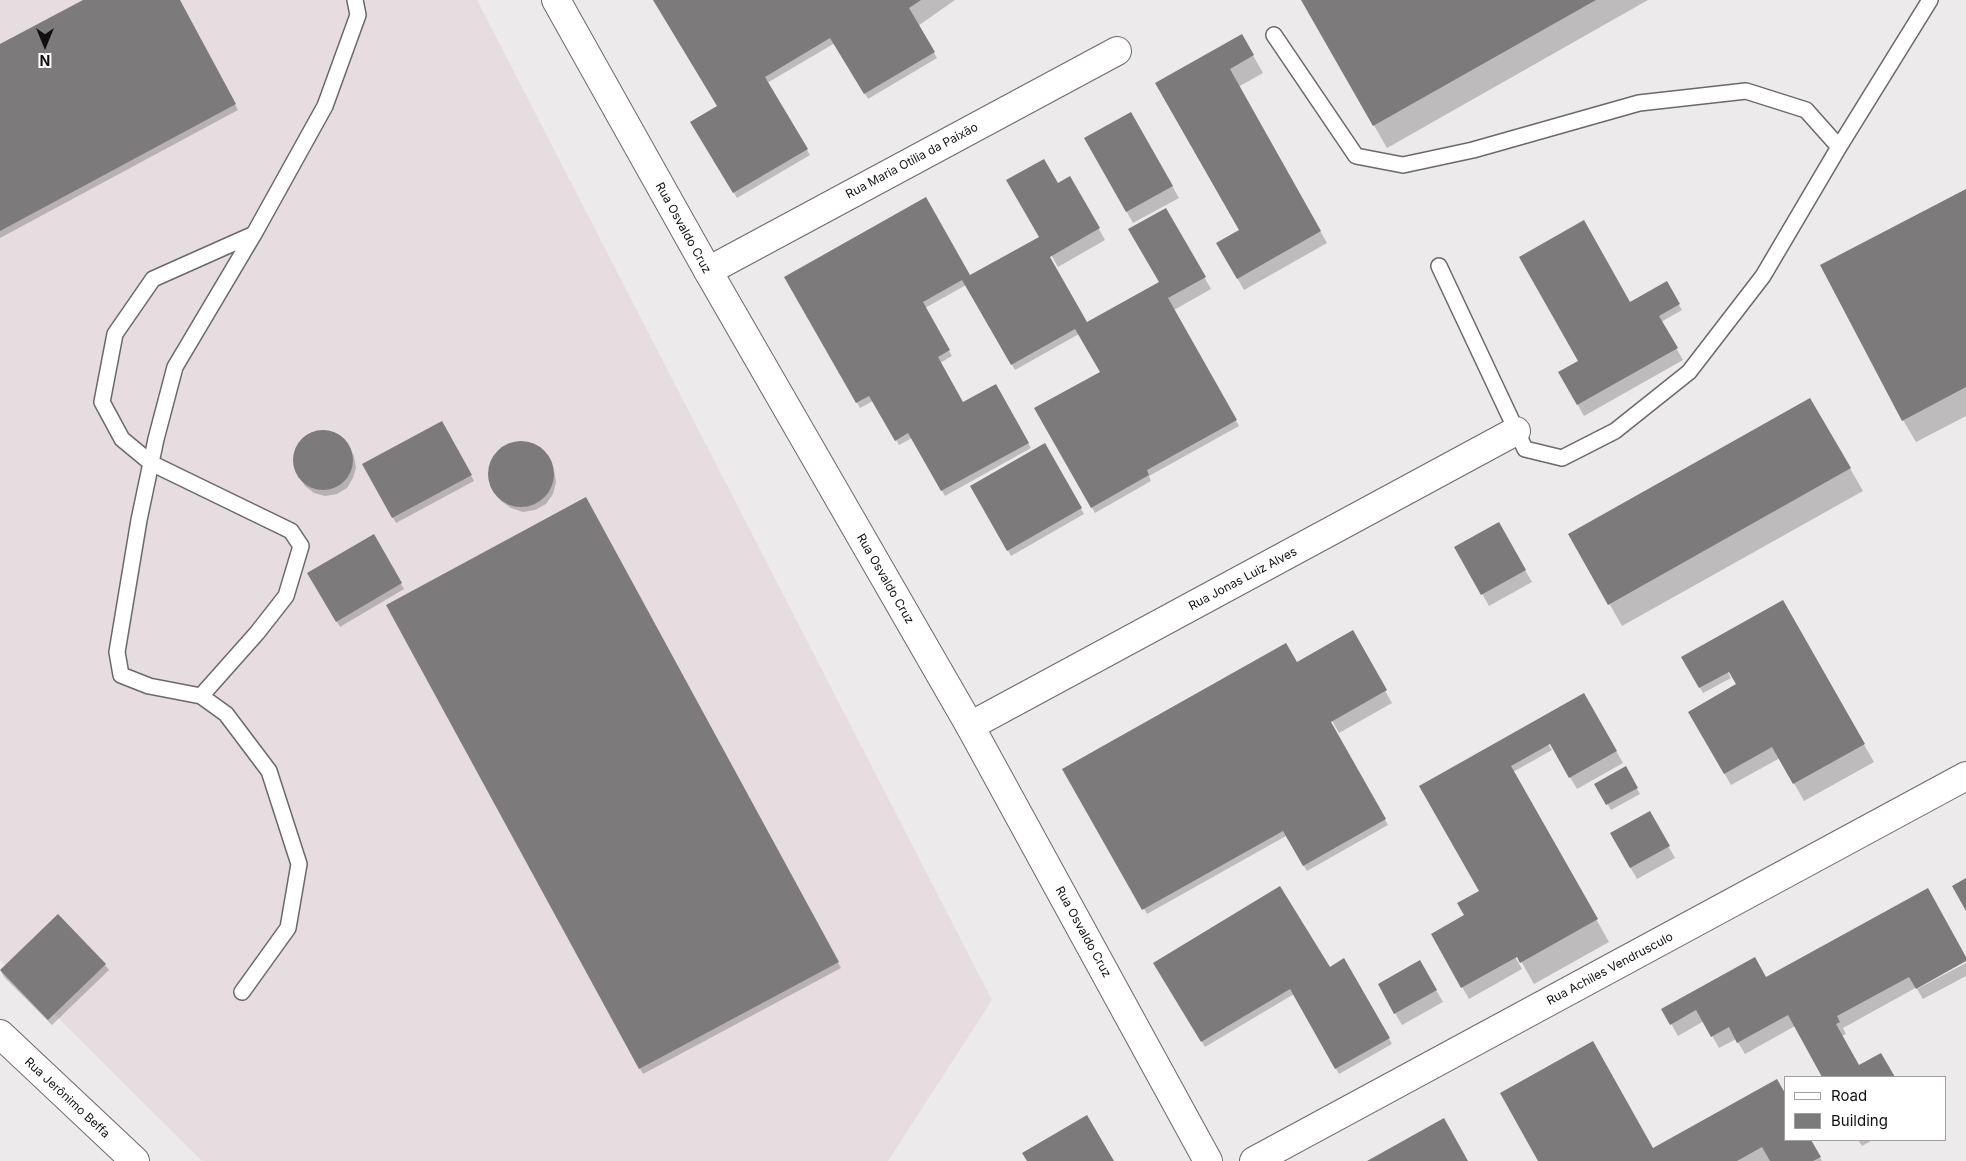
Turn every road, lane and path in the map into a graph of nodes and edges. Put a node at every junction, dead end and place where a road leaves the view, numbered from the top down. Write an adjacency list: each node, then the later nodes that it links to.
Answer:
1 (355, 0): 7 (lane)
2 (556, 0): 9 (main road, Rua Osvaldo Cruz)
3 (1930, 0): 6 (lane)
4 (1274, 35): 6 (lane)
5 (1117, 51): 9 (main road, Rua Maria Otília da Paixão)
6 (1839, 147): 10 (lane)
7 (254, 234): 11 (lane); 11 (lane)
8 (1439, 266): 10 (lane)
9 (708, 271): 13 (main road, Rua Osvaldo Cruz)
10 (1516, 431): 13 (main road, Rua Jonas Luiz Alves)
11 (151, 462): 12 (lane); 12 (lane)
12 (200, 696): 15 (lane)
13 (970, 726): 18 (main road, Rua Osvaldo Cruz)
14 (1966, 776): 19 (main road, Rua Achiles Vendrusculo)
15 (242, 992)
16 (0, 1034): 17 (main road, Rua Jerônimo Beffa)
17 (135, 1161)
18 (1208, 1161)
19 (1254, 1161)

